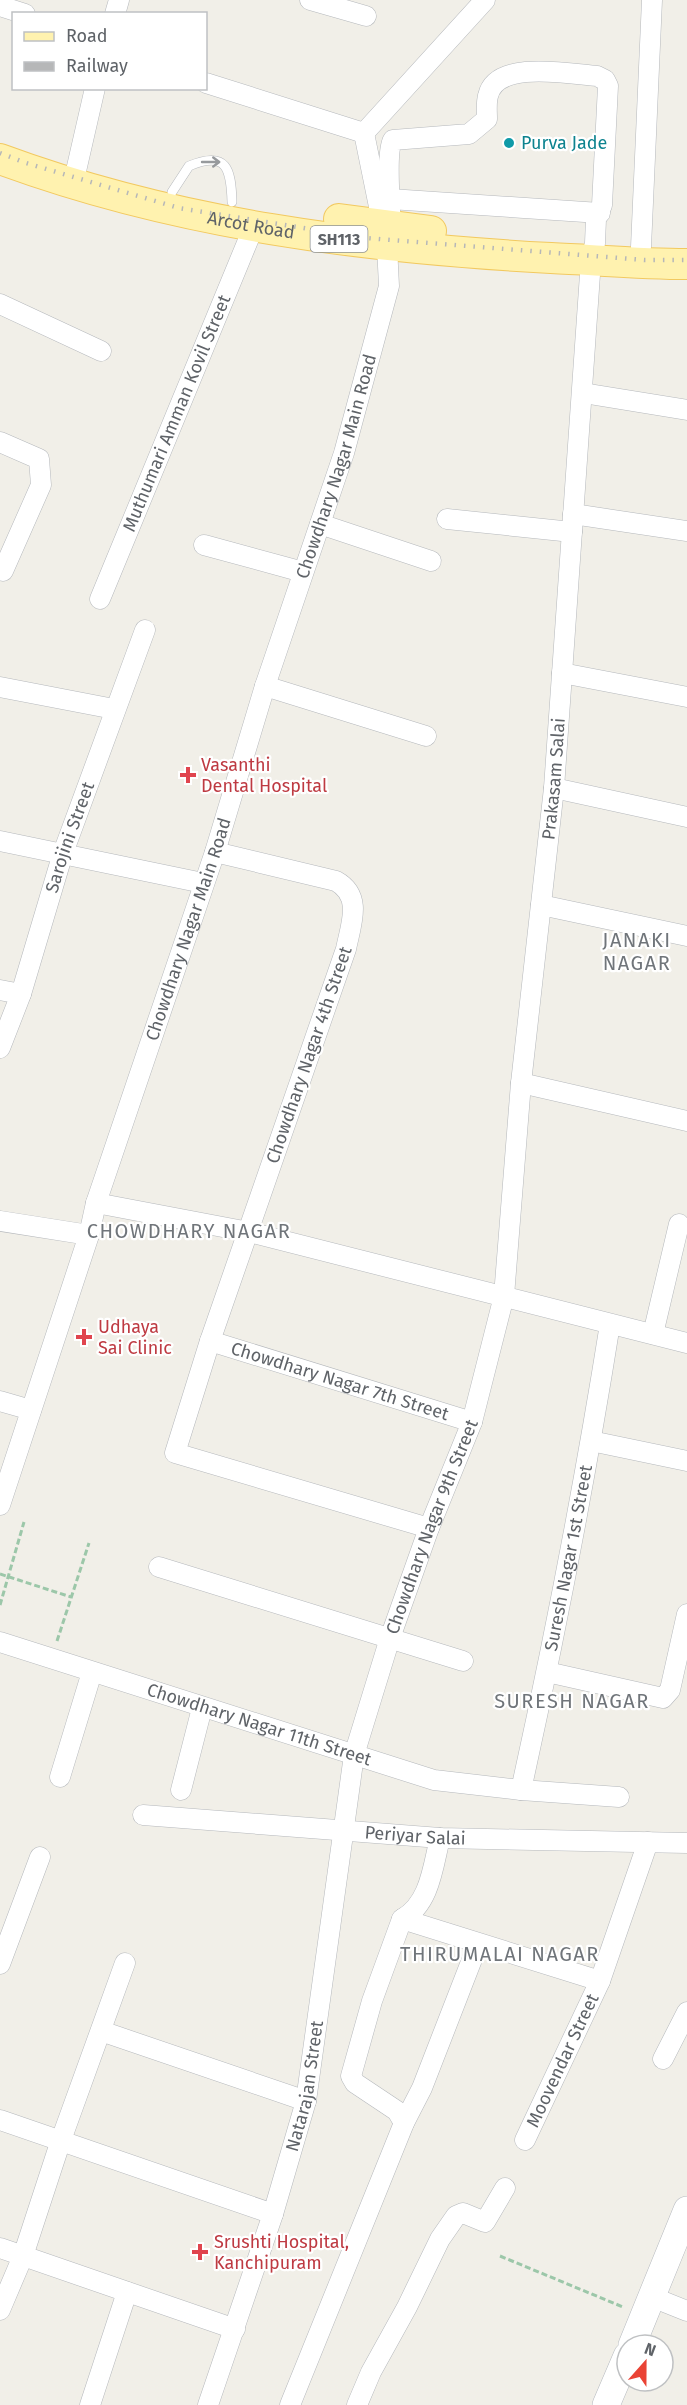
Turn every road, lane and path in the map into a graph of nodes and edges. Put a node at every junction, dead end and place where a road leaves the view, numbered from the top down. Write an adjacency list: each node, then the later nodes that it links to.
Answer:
1 (485, 0): 9 (street)
2 (652, 0): 18 (street)
3 (322, 2): 6 (street)
4 (0, 6): 5 (street)
5 (19, 12)
6 (366, 16)
7 (207, 83): 9 (street)
8 (95, 90): 12 (street)
9 (364, 133): 16 (street)
10 (0, 145): 12 (main road, Arcot Road / SH113)
11 (0, 159): 17 (main road, Arcot Road / SH113)
12 (76, 171): 13 (main road, Arcot Road / SH113)
13 (172, 192): 14 (main road, Arcot Road / SH113); 14 (lane, one-way to 14)
14 (232, 202): 16 (main road, Arcot Road / SH113)
15 (600, 213): 16 (street); 16 (street, Prakasam Salai); 20 (street, Prakasam Salai)
16 (387, 224): 17 (main road, Arcot Road / SH113); 20 (main road, Arcot Road / SH113); 29 (street, Chowdhary Nagar Main Road)
17 (254, 226): 35 (street, Muthumari Amman Kovil Street)
18 (641, 247): 19 (main road, Arcot Road / SH113); 20 (main road, Arcot Road / SH113)
19 (687, 249)
20 (593, 252): 21 (main road, Arcot Road / SH113); 24 (street, Prakasam Salai)
21 (687, 264)
22 (0, 304): 23 (street)
23 (101, 351)
24 (583, 393): 25 (street); 28 (street, Prakasam Salai)
25 (687, 410)
26 (0, 442): 33 (street)
27 (447, 519): 28 (street)
28 (572, 523): 30 (street); 37 (street, Prakasam Salai)
29 (320, 524): 32 (street); 34 (street, Chowdhary Nagar Main Road)
30 (687, 531)
31 (204, 545): 34 (street)
32 (431, 561)
33 (3, 570)
34 (303, 572): 38 (street, Chowdhary Nagar Main Road)
35 (100, 599)
36 (145, 630): 41 (street, Sarojini Street)
37 (562, 673): 40 (street); 43 (street, Prakasam Salai)
38 (265, 686): 42 (street); 46 (street, Chowdhary Nagar Main Road)
39 (0, 687): 41 (street)
40 (687, 697)
41 (114, 709): 47 (street, Sarojini Street)
42 (426, 736)
43 (554, 788): 44 (street); 49 (street, Prakasam Salai)
44 (687, 817)
45 (0, 841): 47 (street)
46 (215, 852): 48 (street, Chowdhary Nagar Main Road); 59 (street, Chowdhary Nagar 4th Street)
47 (63, 853): 48 (street); 52 (street, Sarojini Street)
48 (203, 883): 56 (street, Chowdhary Nagar Main Road)
49 (542, 905): 50 (street); 54 (street, Prakasam Salai)
50 (687, 936)
51 (0, 990): 52 (street)
52 (21, 994): 53 (street, Sarojini Street)
53 (0, 1048)
54 (521, 1083): 55 (street); 61 (street, Prakasam Salai)
55 (687, 1121)
56 (96, 1203): 59 (street); 60 (street, Chowdhary Nagar Main Road)
57 (0, 1221): 60 (street)
58 (679, 1224): 63 (street)
59 (249, 1232): 61 (street); 64 (street)
60 (88, 1234): 67 (street, Chowdhary Nagar Main Road)
61 (504, 1296): 62 (street); 68 (street, Chowdhary Nagar 9th Street)
62 (610, 1324): 63 (street); 69 (street, Suresh Nagar 1st Street)
63 (653, 1334): 65 (street)
64 (210, 1341): 68 (street, Chowdhary Nagar 7th Street); 73 (street)
65 (687, 1343)
66 (0, 1401): 67 (street)
67 (31, 1410): 71 (street, Chowdhary Nagar Main Road)
68 (472, 1422): 73 (street, Chowdhary Nagar 9th Street)
69 (591, 1441): 70 (street); 86 (street, Suresh Nagar 1st Street)
70 (687, 1461)
71 (0, 1505)
72 (24, 1522): 77 (path)
73 (429, 1528): 81 (street, Chowdhary Nagar 9th Street)
74 (89, 1543): 78 (path)
75 (159, 1567): 81 (street)
76 (0, 1574): 77 (path)
77 (9, 1577): 78 (path); 79 (path)
78 (71, 1597): 83 (path)
79 (0, 1605)
80 (687, 1614): 86 (street)
81 (390, 1638): 84 (street); 88 (street, Chowdhary Nagar 9th Street)
82 (0, 1642): 85 (street, Chowdhary Nagar 11th Street)
83 (55, 1647)
84 (463, 1661)
85 (92, 1672): 87 (street, Chowdhary Nagar 11th Street); 89 (street)
86 (547, 1672): 91 (street, Suresh Nagar 1st Street)
87 (202, 1708): 88 (street, Chowdhary Nagar 11th Street); 90 (street)
88 (354, 1755): 91 (street, Chowdhary Nagar 11th Street); 94 (street, Natarajan Street)
89 (60, 1777)
90 (181, 1790)
91 (521, 1790): 92 (street, Chowdhary Nagar 11th Street)
92 (619, 1797)
93 (143, 1815): 94 (street, Periyar Salai)
94 (342, 1831): 95 (street, Periyar Salai); 107 (street, Natarajan Street)
95 (440, 1838): 96 (street, Periyar Salai); 99 (street)
96 (648, 1842): 97 (street, Periyar Salai); 103 (street, Moovendar Street)
97 (687, 1843)
98 (40, 1857): 102 (street)
99 (402, 1919): 100 (street); 109 (street)
100 (478, 1944): 103 (street); 109 (street)
101 (125, 1963): 105 (street)
102 (0, 1964)
103 (600, 1981): 111 (street, Moovendar Street)
104 (687, 2013): 106 (street)
105 (101, 2031): 107 (street); 110 (street)
106 (663, 2059)
107 (306, 2101): 114 (street, Natarajan Street)
108 (0, 2120): 110 (street)
109 (404, 2123): 126 (street)
110 (61, 2140): 114 (street); 116 (street)
111 (525, 2140)
112 (506, 2188): 127 (street)
113 (687, 2210): 119 (main road)
114 (273, 2214): 122 (street, Natarajan Street)
115 (0, 2248): 116 (street)
116 (23, 2256): 118 (street); 120 (street)
117 (500, 2256): 119 (path)
118 (127, 2292): 122 (street); 124 (street)
119 (648, 2306): 121 (street); 123 (main road)
120 (0, 2310)
121 (687, 2311)
122 (235, 2329): 125 (street, Natarajan Street)
123 (637, 2333)
124 (90, 2405)
125 (208, 2405)
126 (290, 2405)
127 (357, 2405)

